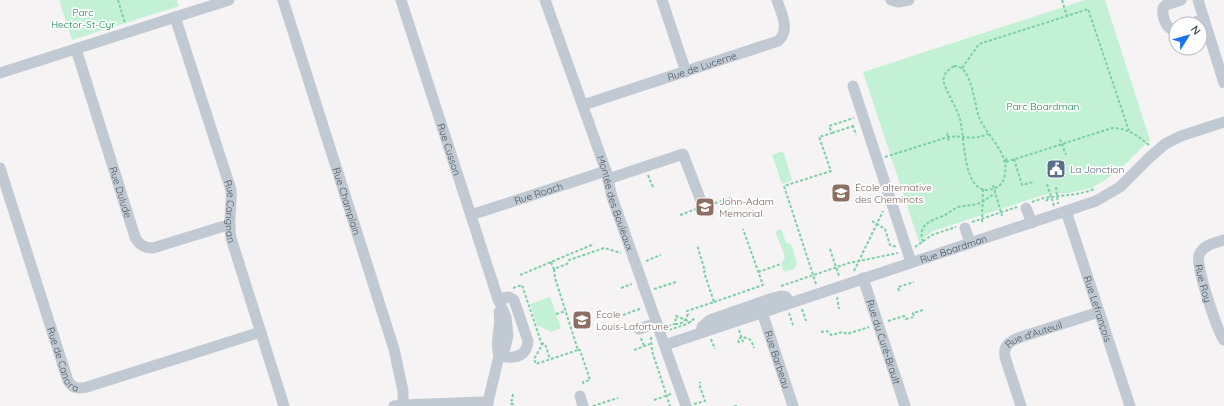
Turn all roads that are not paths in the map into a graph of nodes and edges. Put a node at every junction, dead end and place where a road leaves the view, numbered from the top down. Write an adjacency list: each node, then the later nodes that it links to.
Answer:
1 (229, 0): 12 (street)
2 (283, 0): 46 (street, Rue Champlain)
3 (401, 0): 27 (street, Rue Cusson)
4 (545, 0): 20 (street, Montée des Bouleaux)
5 (662, 0): 17 (street)
6 (777, 0): 17 (street, Rue de Lucerne)
7 (891, 0): 8 (street)
8 (909, 0)
9 (1181, 0): 13 (street)
10 (1198, 0): 11 (street)
11 (1203, 16)
12 (175, 17): 15 (street); 30 (street, Rue Carignan)
13 (1168, 27)
14 (1208, 32): 18 (street)
15 (76, 49): 16 (street); 30 (street, Rue Dulude)
16 (0, 72)
17 (686, 72): 20 (street, Rue de Lucerne)
18 (1224, 83)
19 (853, 86): 33 (street)
20 (583, 105): 23 (street, Montée des Bouleaux)
21 (1224, 122): 26 (street, Rue Boardman)
22 (0, 168): 42 (street, Rue de Canora)
23 (607, 175): 24 (street, Rue Roach); 27 (street, Rue Roach); 39 (street, Montée des Bouleaux)
24 (701, 201)
25 (1027, 205): 28 (street)
26 (1066, 211): 28 (street, Rue Boardman); 38 (street, Rue Lefrançois)
27 (470, 215): 35 (street, Rue Cusson)
28 (1032, 222): 32 (street, Rue Boardman)
29 (964, 225): 32 (street)
30 (230, 226): 42 (street, Rue Carignan)
31 (1224, 240): 43 (street, Rue Roy)
32 (970, 243): 33 (street, Rue Boardman)
33 (911, 262): 34 (street, Rue Boardman)
34 (863, 278): 36 (street, Rue Boardman); 51 (street, Rue du Curé-Brault)
35 (498, 299): 45 (street, Rue Cusson); 45 (street)
36 (793, 307): 37 (street, Rue Boardman); 41 (street)
37 (762, 312): 41 (street, Rue Boardman); 50 (street, Rue Barbeau)
38 (1099, 312): 52 (street, Rue d'Auteuil); 53 (street, Rue Lefrançois)
39 (662, 325): 40 (street); 44 (street, Montée des Bouleaux)
40 (639, 329)
41 (702, 331): 44 (street, Rue Boardman)
42 (261, 332): 48 (street, Rue Carignan)
43 (1224, 340)
44 (661, 344): 49 (street, Montée des Bouleaux)
45 (499, 356): 47 (street, Rue Cusson)
46 (399, 405): 47 (street)
47 (488, 405)
48 (284, 406)
49 (686, 406)
50 (793, 406)
51 (905, 406)
52 (1020, 406)
53 (1130, 406)

